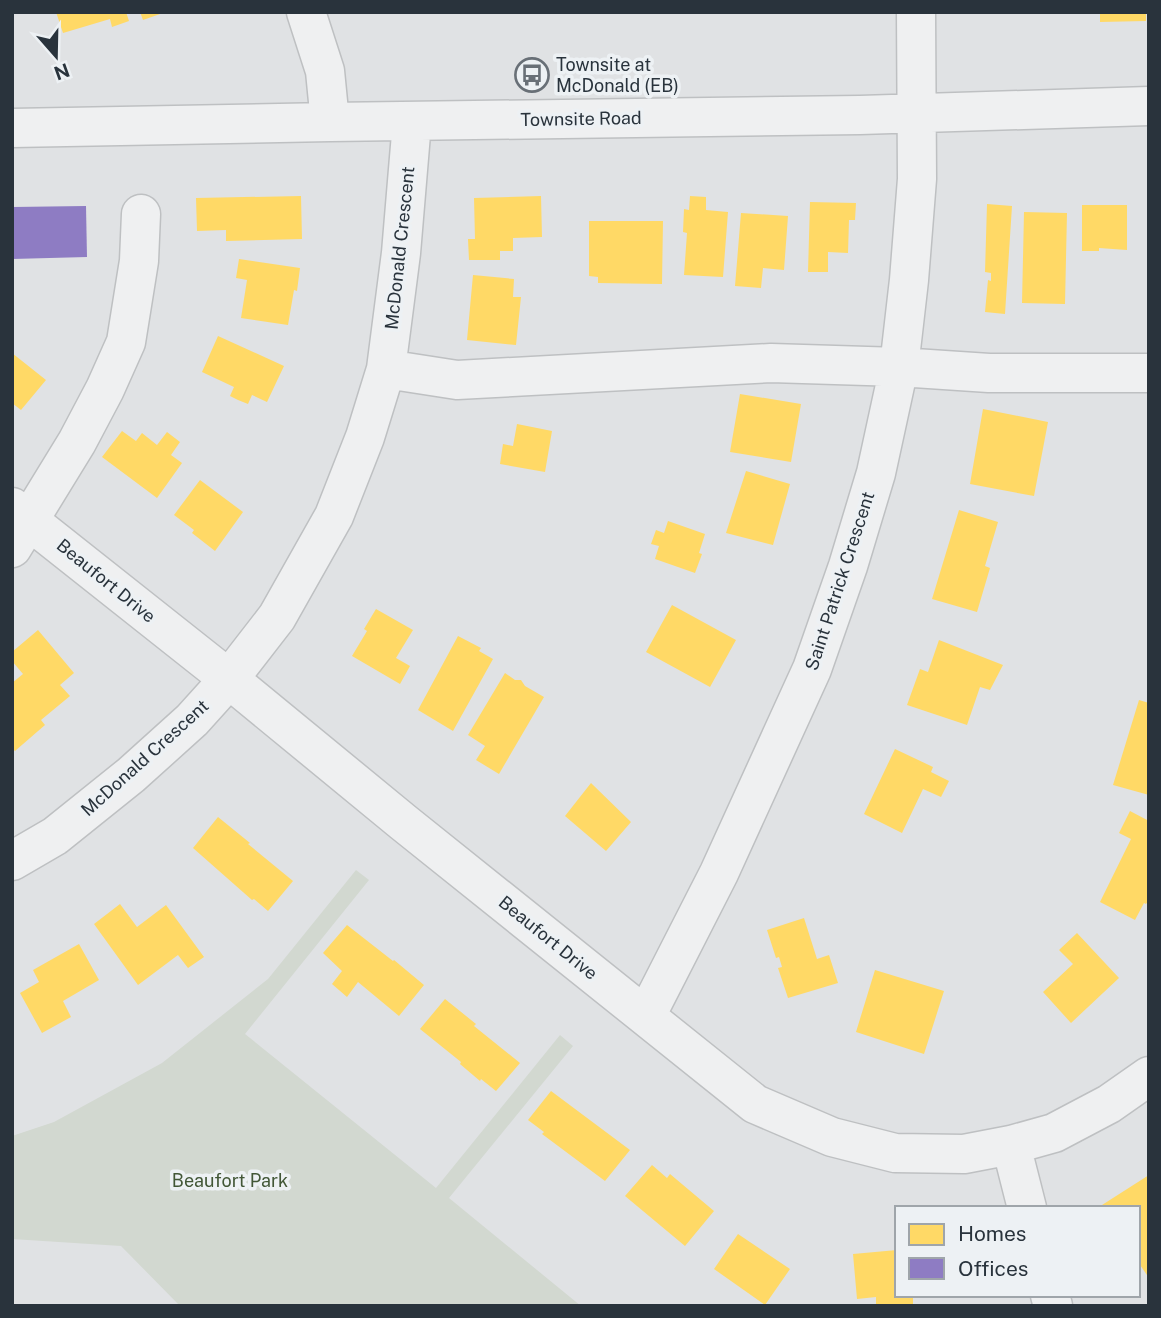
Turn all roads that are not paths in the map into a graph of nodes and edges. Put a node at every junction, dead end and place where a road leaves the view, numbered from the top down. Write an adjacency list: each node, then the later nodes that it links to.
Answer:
1 (306, 12): 5 (street)
2 (916, 12): 4 (street, Saint Patrick Crescent)
3 (1149, 106): 4 (street, Townsite Road)
4 (916, 114): 6 (street, Townsite Road); 9 (street, Saint Patrick Crescent)
5 (330, 122): 6 (street, Townsite Road); 7 (street, Townsite Road)
6 (412, 122): 10 (street, McDonald Crescent)
7 (12, 128)
8 (141, 214): 12 (street)
9 (899, 367): 10 (street); 11 (street); 15 (street, Saint Patrick Crescent)
10 (386, 369): 13 (street, McDonald Crescent)
11 (1149, 373)
12 (18, 525): 13 (street, Beaufort Drive)
13 (229, 679): 14 (street, McDonald Crescent); 15 (street, Beaufort Drive)
14 (12, 861)
15 (646, 1016): 17 (street, Beaufort Drive)
16 (1149, 1076): 17 (street, Beaufort Drive)
17 (1011, 1145): 18 (street)
18 (1026, 1206)

